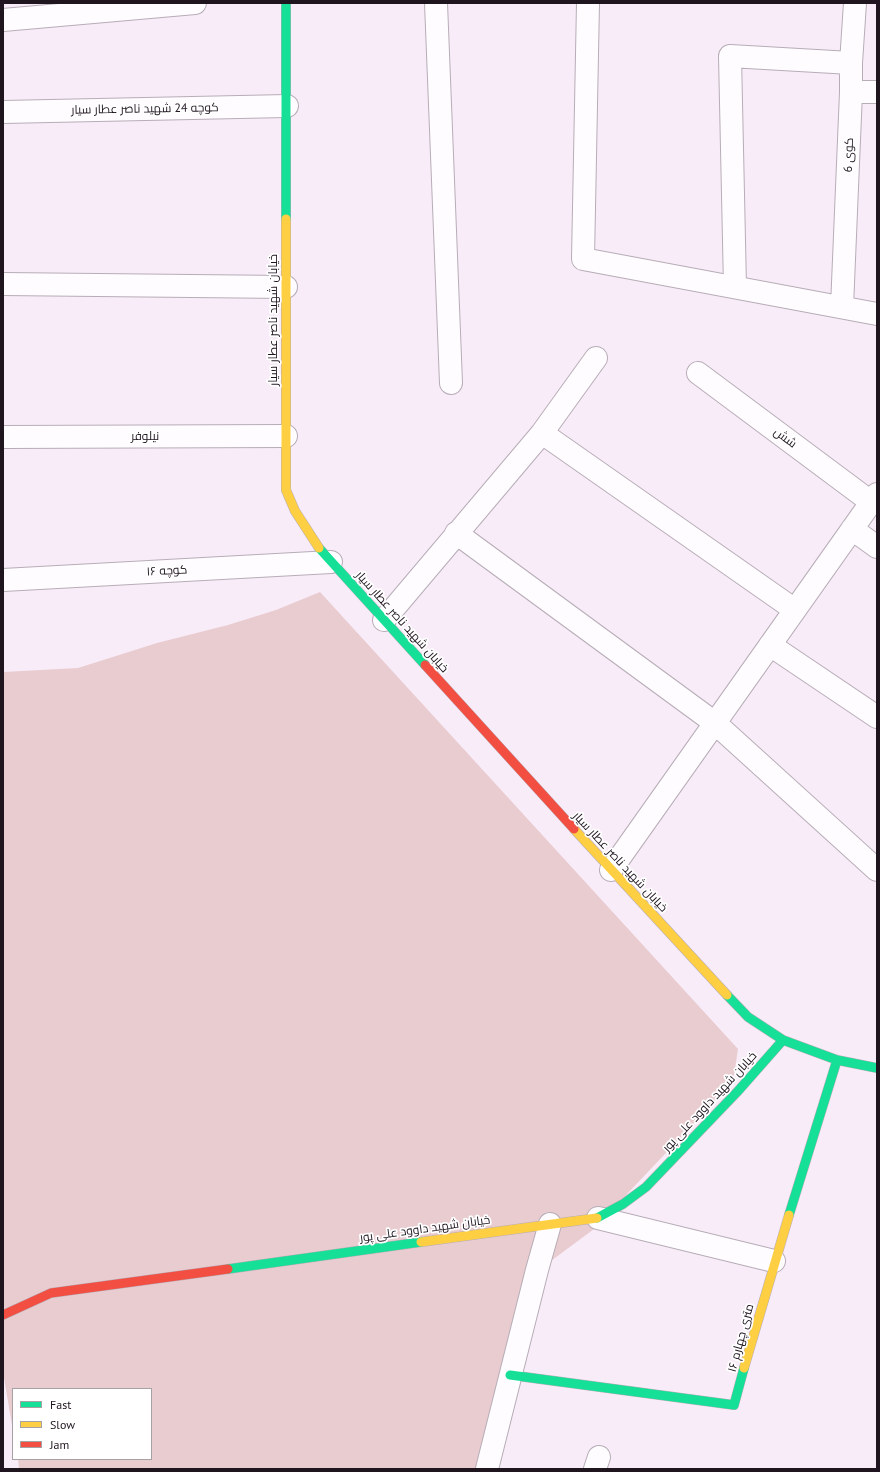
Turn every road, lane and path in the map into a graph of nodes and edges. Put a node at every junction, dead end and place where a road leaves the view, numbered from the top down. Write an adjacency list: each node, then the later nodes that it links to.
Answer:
1 (195, 3): 6 (street)
2 (286, 3): 11 (street, خیابان شهید ناصر عطار سیار)
3 (436, 3): 20 (street)
4 (588, 3): 15 (street)
5 (855, 3): 8 (street, کوی 6)
6 (108, 7): 7 (street)
7 (3, 20)
8 (851, 63): 9 (street, کوی 6); 15 (street)
9 (852, 92): 10 (street); 16 (street, کوی 6)
10 (877, 92)
11 (287, 106): 12 (street, کوچه 24 شهید ناصر عطار سیار); 14 (street, خیابان شهید ناصر عطار سیار)
12 (3, 112)
13 (3, 284): 14 (street)
14 (286, 287): 22 (street, خیابان شهید ناصر عطار سیار)
15 (735, 287): 16 (street)
16 (842, 307): 17 (street)
17 (877, 314)
18 (596, 358): 21 (street)
19 (698, 373): 24 (street, شش)
20 (452, 383)
21 (542, 433): 26 (street); 30 (street)
22 (286, 436): 23 (street, نیلوفر); 28 (street, خیابان شهید ناصر عطار سیار)
23 (3, 437)
24 (874, 498): 25 (street)
25 (852, 529): 27 (street); 30 (street)
26 (456, 533): 31 (street); 34 (street)
27 (877, 547)
28 (331, 562): 29 (street, کوچه ۱۶); 31 (street, خیابان شهید ناصر عطار سیار)
29 (3, 580)
30 (795, 610): 32 (street)
31 (384, 620): 35 (street, خیابان شهید ناصر عطار سیار)
32 (770, 645): 33 (street); 34 (street)
33 (877, 717)
34 (715, 723): 35 (street); 36 (street)
35 (611, 870): 37 (street, خیابان شهید ناصر عطار سیار)
36 (877, 870)
37 (783, 1040): 38 (street, خیابان شهید ناصر عطار سیار); 40 (street, خیابان شهید داوود علی پور)
38 (837, 1060): 39 (street, خیابان شهید ناصر عطار سیار); 42 (street, ۱۶ متری چهارم)
39 (877, 1068)
40 (598, 1218): 41 (street, خیابان شهید داوود علی پور); 42 (street)
41 (550, 1224): 43 (street, خیابان شهید داوود علی پور); 44 (street)
42 (774, 1261): 44 (street, ۱۶ متری چهارم)
43 (3, 1315)
44 (510, 1375): 45 (street)
45 (487, 1469)

